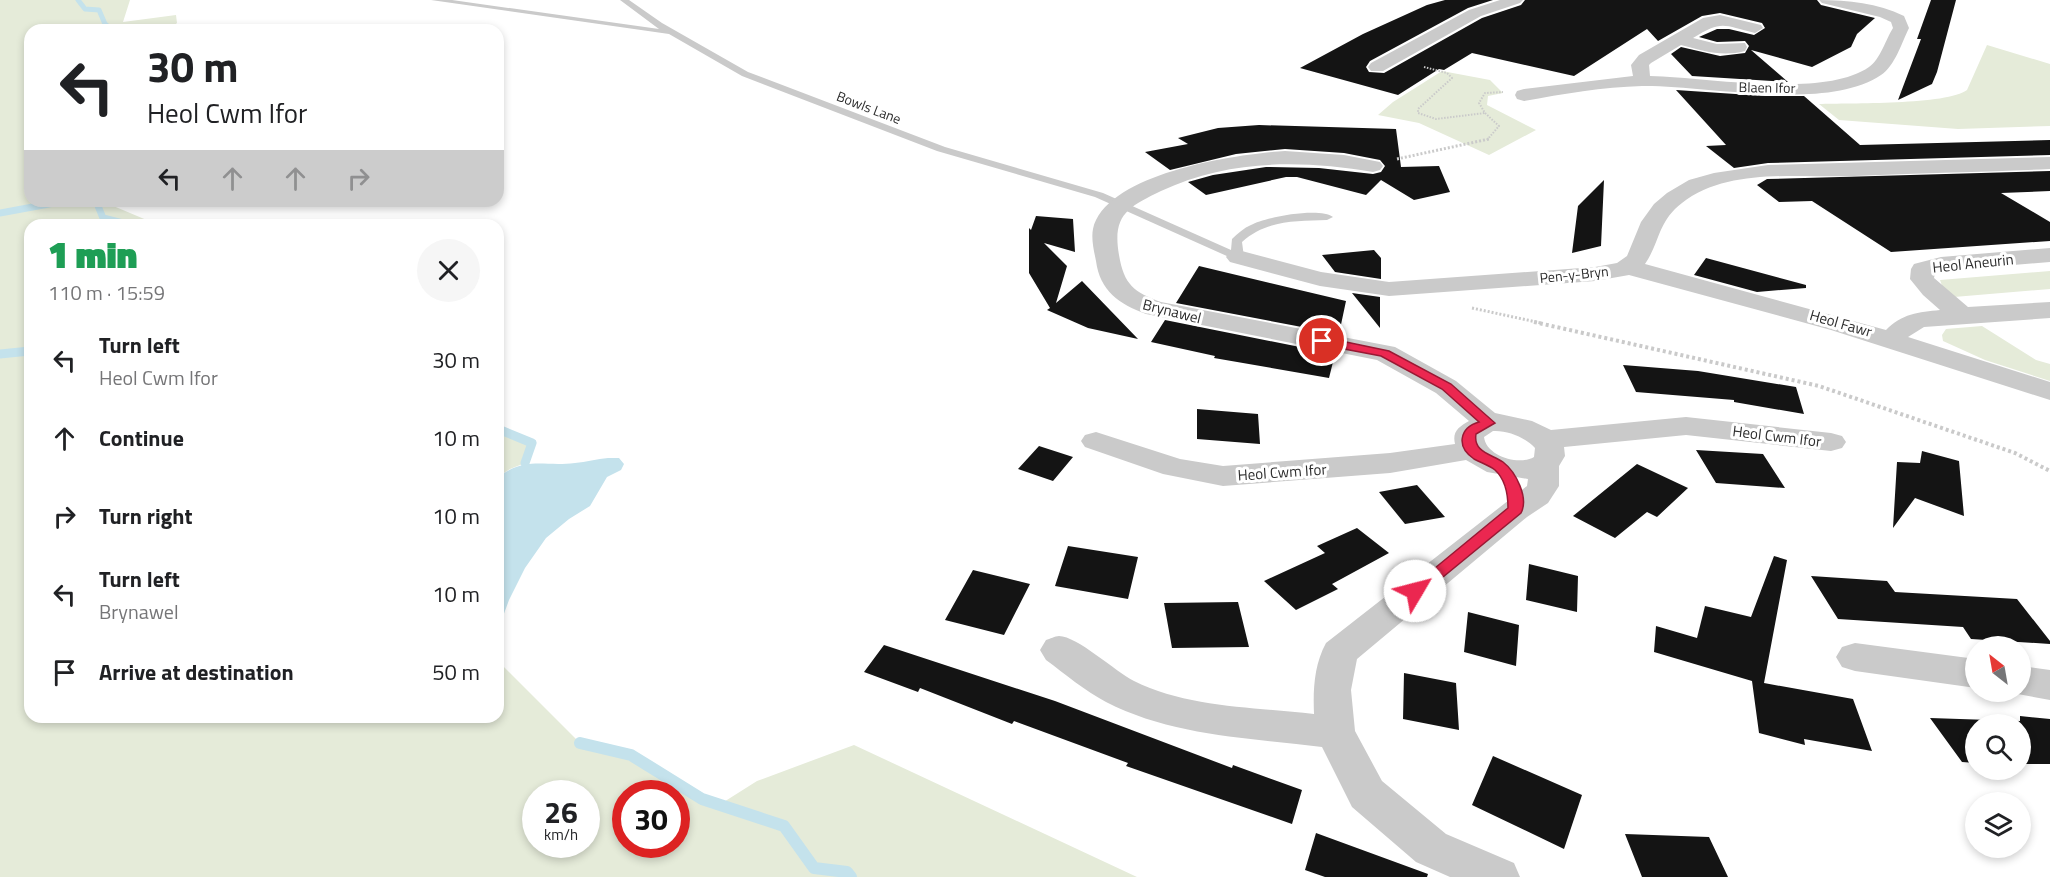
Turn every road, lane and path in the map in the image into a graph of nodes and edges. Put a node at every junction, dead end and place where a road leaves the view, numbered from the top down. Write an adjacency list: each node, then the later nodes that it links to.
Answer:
1 (435, 0): 6 (lane)
2 (624, 0): 8 (lane, Bowls Lane)
3 (1515, 0): 11 (street)
4 (1827, 0): 13 (street, Blaen Ifor)
5 (541, 8): 6 (lane)
6 (548, 14): 8 (lane)
7 (1755, 28): 9 (street)
8 (670, 32): 18 (lane, Bowls Lane)
9 (1678, 39): 10 (street); 13 (street)
10 (1739, 47)
11 (1395, 59): 12 (street); 15 (path)
12 (1377, 67)
13 (1642, 81): 14 (street, Blaen Ifor)
14 (1524, 95): 15 (path)
15 (1485, 113): 17 (path)
16 (2050, 163): 22 (street, Pen-y-Bryn)
17 (1374, 166): 18 (street, Brynawel)
18 (1120, 204): 21 (lane, Bowls Lane); 28 (street, Brynawel)
19 (1327, 217): 21 (lane)
20 (2050, 255): 25 (street, Heol Aneurin)
21 (1238, 257): 22 (street, Pen-y-Bryn)
22 (1628, 267): 26 (street, Heol Fawr)
23 (1470, 307): 34 (path)
24 (2050, 310): 25 (street)
25 (1962, 315): 26 (street)
26 (1892, 339): 27 (street, Heol Fawr)
27 (2050, 391)
28 (1489, 423): 31 (street); 32 (street)
29 (1095, 441): 31 (street, Heol Cwm Ifor)
30 (1831, 442): 32 (street, Heol Cwm Ifor)
31 (1473, 450): 33 (street)
32 (1544, 452): 33 (street, Heol Cwm Ifor); 35 (street)
33 (1499, 466): 35 (street)
34 (2050, 471)
35 (1516, 510): 41 (street)
36 (1059, 650): 41 (street)
37 (1855, 657): 38 (street)
38 (1965, 672)
39 (2031, 682): 40 (street)
40 (2050, 685)
41 (1335, 732): 42 (street)
42 (1498, 877)

